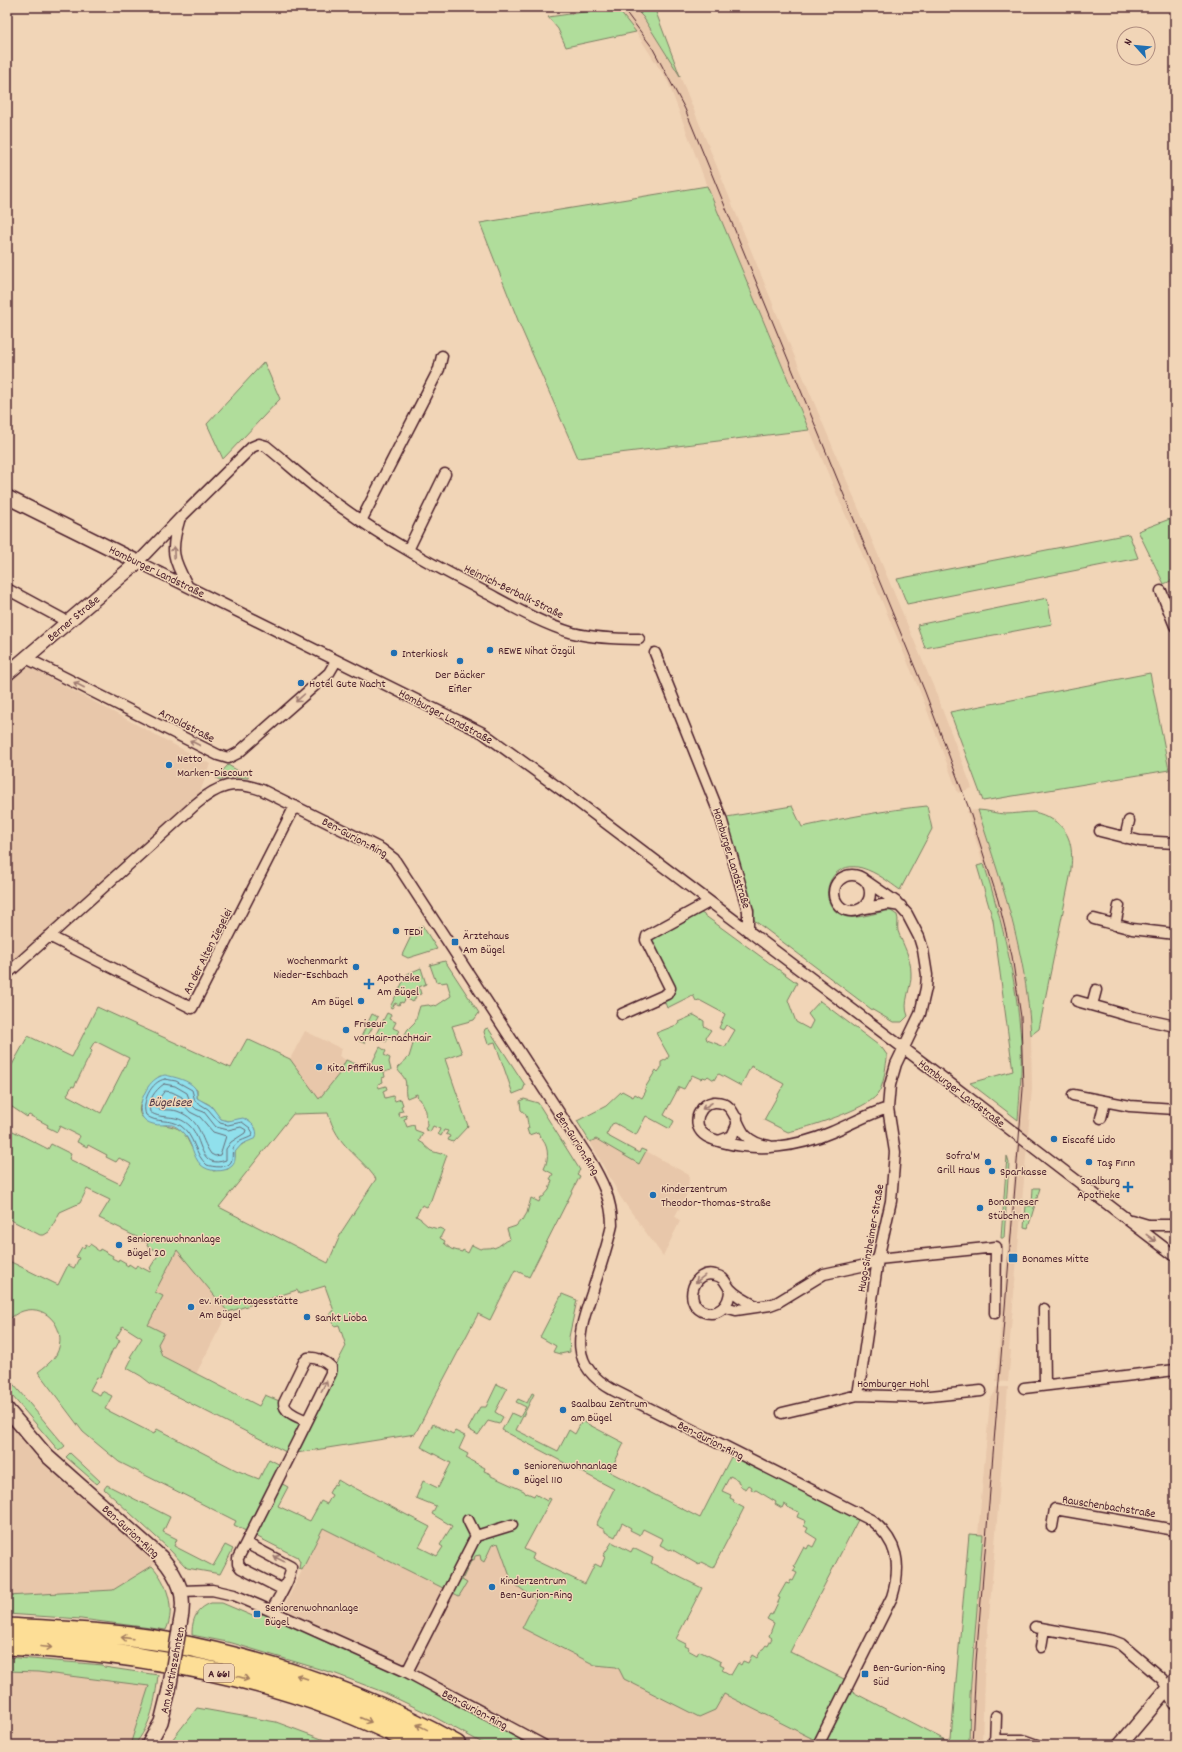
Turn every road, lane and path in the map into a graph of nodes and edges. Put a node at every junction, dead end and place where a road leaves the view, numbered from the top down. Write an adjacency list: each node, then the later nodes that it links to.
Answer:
1 (442, 356): 5 (street)
2 (445, 474): 6 (street)
3 (7, 497): 7 (street, Homburger Landstraße)
4 (181, 517): 5 (street, Heinrich-Berbalk-Straße); 7 (street, Heinrich-Berbalk-Straße); 8 (street, Heinrich-Berbalk-Straße, one-way to 4)
5 (361, 521): 6 (street, Heinrich-Berbalk-Straße)
6 (408, 550): 13 (street, Heinrich-Berbalk-Straße)
7 (138, 562): 8 (street, Homburger Landstraße); 11 (street, Berner Straße)
8 (187, 585): 16 (street, Homburger Landstraße)
9 (7, 588): 11 (street)
10 (1162, 591): 12 (street)
11 (68, 622): 15 (street, Berner Straße)
12 (1175, 626)
13 (639, 639)
14 (655, 653): 30 (street, Homburger Landstraße)
15 (26, 658): 16 (street, Arnoldstraße, one-way to 15); 17 (street, Berner Straße)
16 (336, 660): 24 (street, Homburger Landstraße)
17 (7, 674)
18 (295, 806): 32 (street, Ben-Gurion-Ring); 32 (street, An der Alten Ziegelei); 86 (street, Ben-Gurion-Ring)
19 (1129, 821): 21 (street)
20 (1100, 831): 21 (street)
21 (1126, 838): 22 (street)
22 (1175, 843)
23 (866, 881): 25 (street, Hugo-Sinzheimer-Straße); 27 (street); 27 (street, Hugo-Sinzheimer-Straße)
24 (709, 902): 30 (street, Homburger Landstraße); 37 (street)
25 (901, 906): 27 (street, Hugo-Sinzheimer-Straße); 39 (street, Hugo-Sinzheimer-Straße)
26 (1119, 906): 29 (street)
27 (860, 909)
28 (1094, 919): 29 (street)
29 (1115, 925): 31 (street)
30 (748, 931): 39 (street, Homburger Landstraße)
31 (1175, 934)
32 (49, 936): 33 (street, Ben-Gurion-Ring)
33 (7, 974)
34 (1096, 990): 36 (street)
35 (1077, 1001): 36 (street)
36 (1092, 1005): 38 (street)
37 (622, 1014)
38 (1175, 1026)
39 (903, 1049): 42 (street, Hugo-Sinzheimer-Straße); 48 (street, Homburger Landstraße)
40 (1073, 1096): 41 (street)
41 (1106, 1102): 43 (street); 45 (street)
42 (888, 1108): 47 (street); 51 (street, Hugo-Sinzheimer-Straße)
43 (1175, 1109)
44 (737, 1118): 46 (street); 46 (street, one-way to 46); 47 (street)
45 (1102, 1118)
46 (720, 1141): 47 (street)
47 (770, 1146)
48 (1127, 1219): 49 (street); 50 (street, Homburger Landstraße, one-way to 50)
49 (1175, 1225)
50 (1175, 1256)
51 (878, 1260): 53 (street); 56 (street); 61 (street, Hugo-Sinzheimer-Straße)
52 (730, 1289): 53 (street); 54 (street); 54 (street, one-way to 54)
53 (756, 1306): 54 (street)
54 (725, 1307)
55 (1044, 1309): 58 (street)
56 (995, 1314)
57 (1175, 1370): 58 (street)
58 (1045, 1386): 59 (street)
59 (1024, 1388)
60 (981, 1391): 61 (street, Homburger Hohl)
61 (858, 1395): 62 (street, Homburger Hohl)
62 (782, 1413)
63 (9, 1414): 72 (street, Ben-Gurion-Ring)
64 (307, 1421): 64 (street, one-way to 64); 70 (street)
65 (468, 1520): 69 (street)
66 (512, 1525): 69 (street)
67 (1052, 1527): 68 (street, Rauschenbachstraße)
68 (1175, 1530)
69 (476, 1536): 77 (street)
70 (246, 1543): 71 (street); 71 (street, one-way to 70)
71 (282, 1589): 73 (street)
72 (181, 1591): 73 (street, Ben-Gurion-Ring); 82 (street, Am Martinszehnten, bridge)
73 (271, 1611): 77 (street, Ben-Gurion-Ring)
74 (7, 1628): 84 (highway, A 661, one-way to 74)
75 (7, 1646): 83 (highway, A 661, one-way to 83)
76 (1041, 1646): 78 (street)
77 (407, 1672): 85 (street, Ben-Gurion-Ring)
78 (1171, 1684): 79 (street); 88 (street)
79 (1175, 1702)
80 (996, 1716): 81 (street)
81 (995, 1743): 87 (street)
82 (148, 1745)
83 (420, 1745)
84 (456, 1745)
85 (543, 1745)
86 (818, 1745)
87 (1037, 1745)
88 (1120, 1745)

